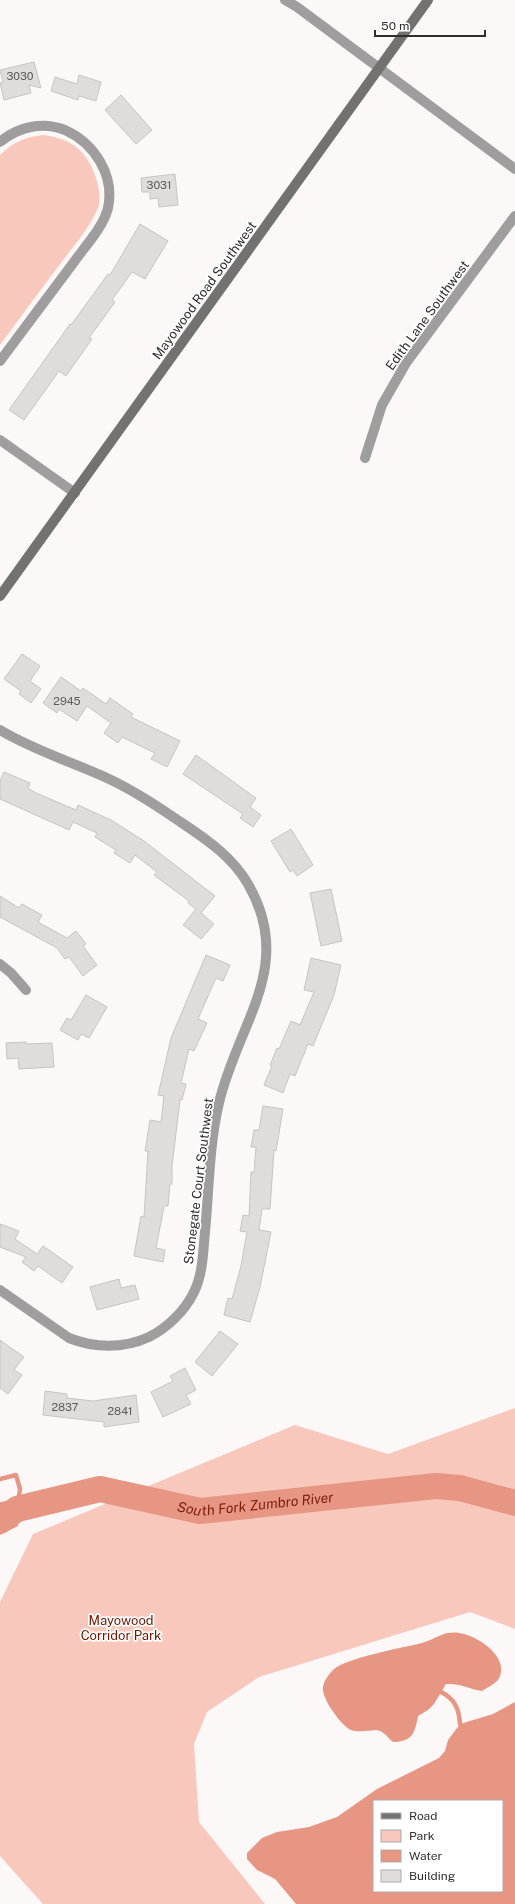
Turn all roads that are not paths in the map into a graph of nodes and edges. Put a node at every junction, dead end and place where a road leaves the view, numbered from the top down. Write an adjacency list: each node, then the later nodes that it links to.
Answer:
1 (285, 0): 3 (street)
2 (428, 0): 3 (street, Mayowood Road Southwest)
3 (379, 67): 5 (street); 10 (street, Mayowood Road Southwest)
4 (0, 142): 7 (street)
5 (515, 169)
6 (515, 216): 9 (street, Edith Lane Southwest)
7 (0, 361)
8 (0, 440): 10 (street)
9 (365, 458)
10 (75, 493): 11 (street, Mayowood Road Southwest)
11 (0, 596)
12 (0, 730): 15 (street, Stonegate Court Southwest)
13 (0, 964): 14 (street)
14 (26, 990)
15 (0, 1290)

